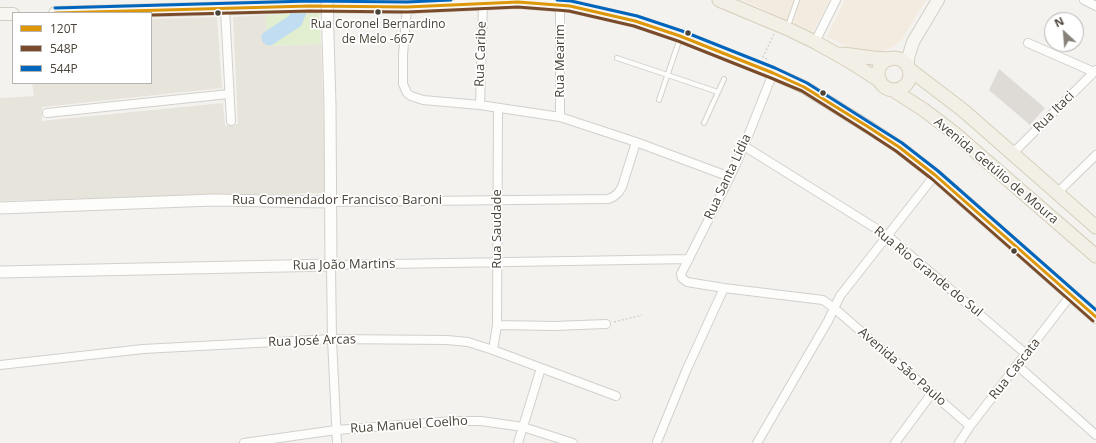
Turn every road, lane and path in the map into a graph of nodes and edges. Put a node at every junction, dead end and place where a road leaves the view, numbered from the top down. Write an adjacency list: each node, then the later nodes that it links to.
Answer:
1 (327, 0): 48 (street, bridge)
2 (719, 0): 15 (main road)
3 (797, 0): 15 (lane)
4 (836, 0): 17 (street)
5 (938, 0): 18 (main road)
6 (1084, 0): 10 (street)
7 (483, 4): 8 (main road); 9 (main road); 34 (street, Rua Caribe)
8 (560, 5): 16 (main road); 37 (street, Rua Mearim)
9 (407, 6): 11 (main road); 34 (street)
10 (1096, 6)
11 (225, 8): 12 (main road); 32 (street)
12 (89, 12)
13 (0, 14): 14 (main road)
14 (12, 14)
15 (781, 29): 17 (main road); 23 (path)
16 (680, 36): 26 (main road); 27 (lane)
17 (815, 42): 20 (main road)
18 (913, 42): 22 (main road); 24 (main road)
19 (1028, 43): 25 (street)
20 (837, 54): 22 (main road); 29 (main road)
21 (617, 58): 27 (lane)
22 (892, 59): 24 (main road); 29 (main road)
23 (770, 60)
24 (908, 68): 30 (main road); 42 (main road, Avenida Getúlio de Moura)
25 (1095, 71): 42 (street, Rua Itaci)
26 (773, 73): 41 (street, Rua Santa Lídia); 44 (main road)
27 (667, 75): 31 (lane); 33 (lane)
28 (724, 79): 31 (lane)
29 (880, 81): 30 (main road)
30 (892, 90): 52 (main road, Avenida Getúlio de Moura)
31 (718, 92): 39 (lane)
32 (230, 94): 36 (street); 38 (street)
33 (659, 100)
34 (480, 105): 35 (street)
35 (498, 108): 37 (street); 47 (street, Rua Saudade)
36 (47, 113)
37 (560, 117): 40 (street)
38 (231, 121)
39 (704, 123)
40 (636, 142): 45 (street); 47 (street, Rua Comendador Francisco Baroni)
41 (744, 146): 45 (street, Rua Santa Lídia); 51 (street, Rua Rio Grande do Sul)
42 (1013, 154): 46 (main road, Avenida Getúlio de Moura)
43 (1096, 155): 46 (street)
44 (935, 175): 51 (street); 59 (main road)
45 (730, 177): 53 (street, Rua Santa Lídia)
46 (1057, 193): 50 (main road, Avenida Getúlio de Moura)
47 (497, 200): 48 (street, Rua Comendador Francisco Baroni); 54 (street, Rua Saudade)
48 (330, 202): 49 (street, Rua Comendador Francisco Baroni); 55 (street)
49 (0, 208)
50 (1096, 227)
51 (888, 236): 60 (street); 67 (street, Rua Rio Grande do Sul)
52 (1096, 256)
53 (689, 259): 54 (street, Rua João Martins); 57 (street, Rua Santa Lídia)
54 (498, 263): 55 (street, Rua João Martins); 64 (street, Rua Saudade)
55 (331, 265): 56 (street, Rua João Martins); 65 (street)
56 (0, 272)
57 (682, 279): 58 (street, Avenida São Paulo)
58 (724, 288): 60 (street, Avenida São Paulo); 77 (street)
59 (1071, 295): 62 (main road); 67 (street, Rua Cascata)
60 (834, 308): 71 (street, Avenida São Paulo); 83 (street)
61 (642, 315): 63 (path)
62 (1096, 317)
63 (606, 324): 64 (street)
64 (497, 325): 66 (street, Rua Saudade)
65 (332, 339): 66 (street, Rua José Arcas); 68 (street, Rua José Arcas); 75 (street)
66 (493, 350): 70 (street, Rua José Arcas)
67 (1026, 354): 69 (street, Rua Cascata)
68 (0, 365)
69 (1018, 366): 73 (street, Rua Cascata); 76 (street)
70 (541, 368): 72 (street, Rua José Arcas); 74 (street)
71 (932, 393): 73 (street, Avenida São Paulo); 84 (street)
72 (616, 396)
73 (970, 426): 78 (street, Rua Cascata)
74 (523, 427): 75 (street, Rua Manuel Coelho); 81 (street); 82 (street, Rua Manuel Coelho)
75 (336, 430): 79 (street, Rua Manuel Coelho); 80 (street)
76 (1096, 435)
77 (657, 442)
78 (962, 442)
79 (244, 443)
80 (337, 443)
81 (518, 443)
82 (573, 443)
83 (757, 443)
84 (895, 443)

